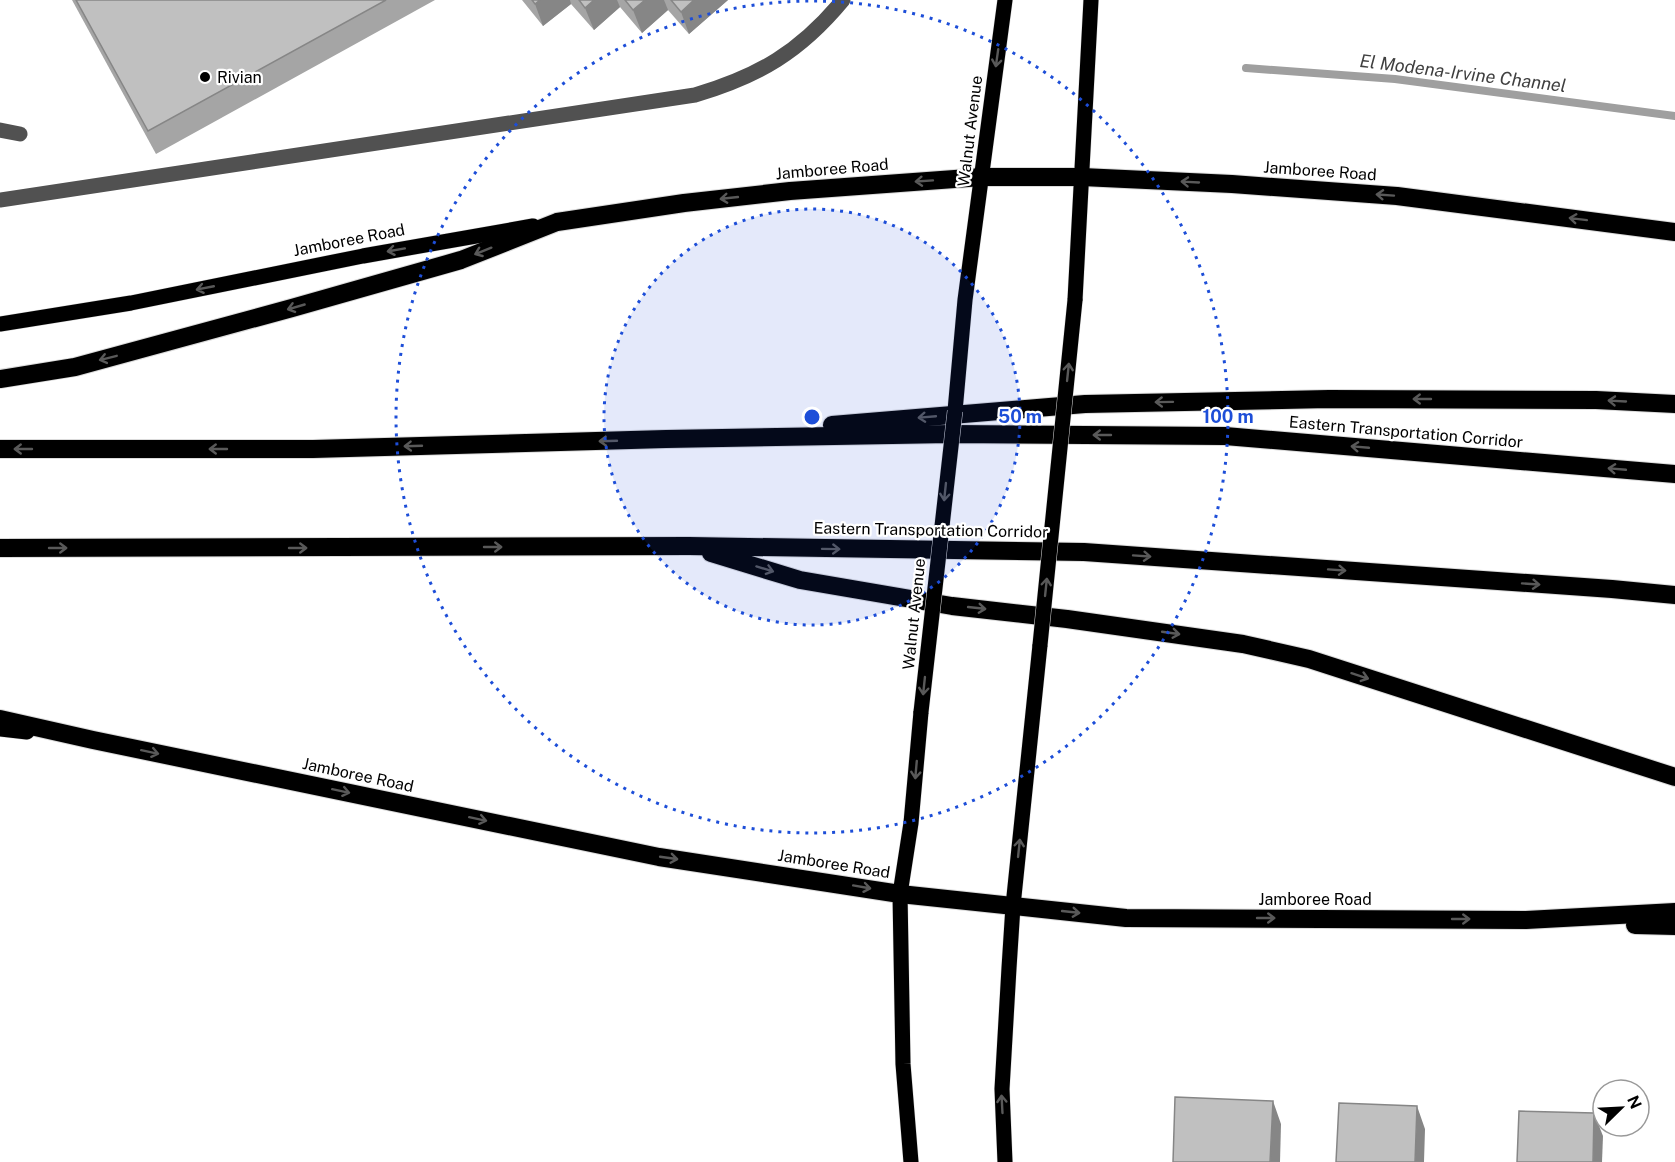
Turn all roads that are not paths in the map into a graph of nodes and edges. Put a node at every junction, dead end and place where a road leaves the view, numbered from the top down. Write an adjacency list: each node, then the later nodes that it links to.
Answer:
1 (843, 0): 8 (lane)
2 (1005, 0): 6 (main road, Walnut Avenue, one-way to 6)
3 (1091, 0): 7 (main road)
4 (0, 130): 5 (lane)
5 (20, 134)
6 (982, 177): 7 (highway, Jamboree Road); 9 (highway, Jamboree Road, one-way to 9); 24 (main road, Walnut Avenue, one-way to 24, bridge)
7 (1082, 177): 10 (highway, Jamboree Road, one-way to 7); 25 (main road, one-way to 7, bridge)
8 (0, 200)
9 (557, 222): 11 (main road, Jamboree Road, one-way to 11); 12 (highway, one-way to 12)
10 (1675, 232)
11 (0, 324)
12 (0, 379)
13 (1675, 404): 14 (highway, one-way to 14)
14 (666, 439): 15 (highway, one-way to 15); 16 (highway, Eastern Transportation Corridor, one-way to 14)
15 (0, 449)
16 (1675, 474)
17 (689, 546): 18 (highway, one-way to 17); 19 (highway, Eastern Transportation Corridor, one-way to 19); 23 (highway, one-way to 23)
18 (0, 548)
19 (1675, 596)
20 (0, 719): 22 (highway)
21 (0, 729): 22 (main road, Jamboree Road)
22 (93, 740): 24 (highway, Jamboree Road, one-way to 24)
23 (1675, 777)
24 (900, 894): 25 (highway, Jamboree Road); 29 (main road, Walnut Avenue)
25 (1013, 906): 27 (highway, Jamboree Road, one-way to 27); 30 (main road, one-way to 25)
26 (1675, 912): 27 (highway, Jamboree Road)
27 (1526, 920): 28 (highway)
28 (1675, 926)
29 (911, 1162)
30 (1005, 1162)

